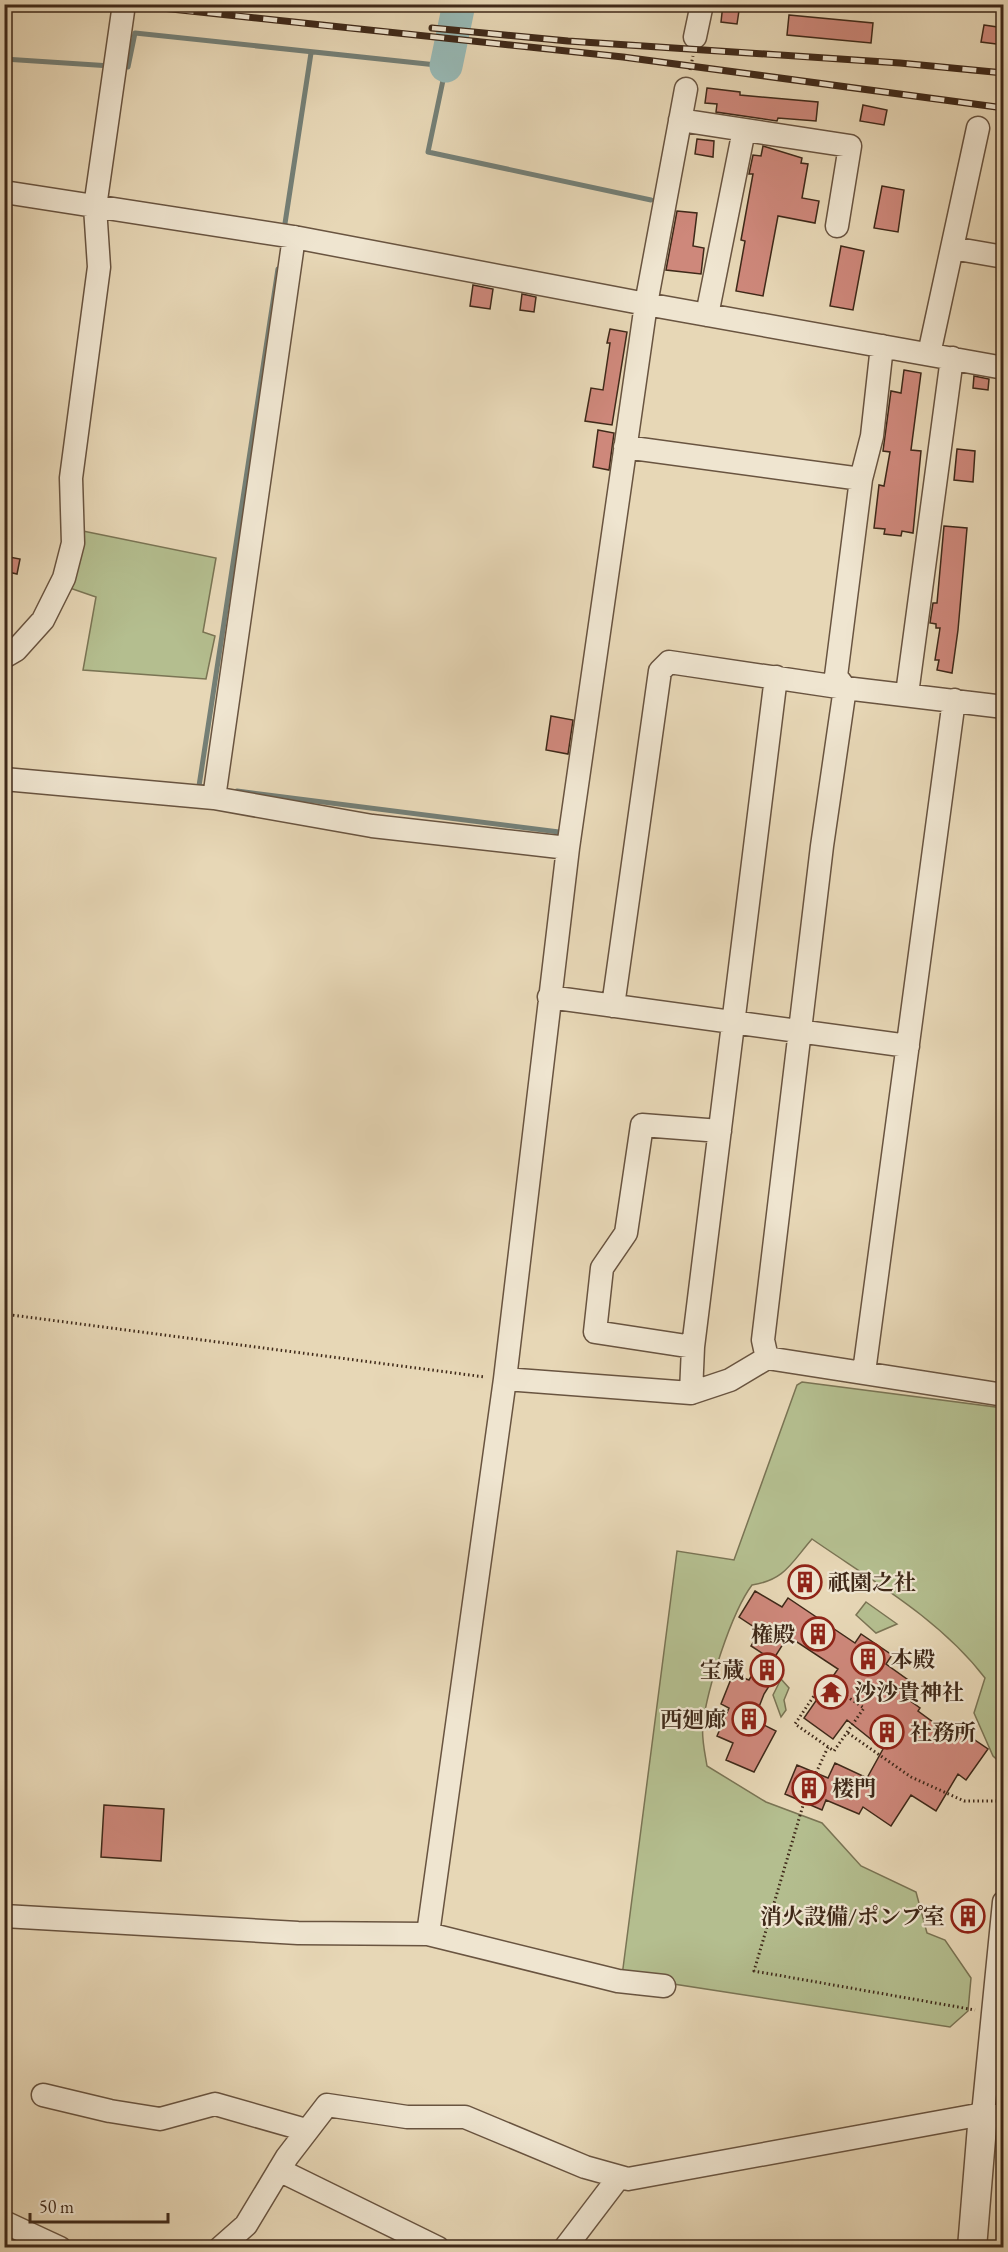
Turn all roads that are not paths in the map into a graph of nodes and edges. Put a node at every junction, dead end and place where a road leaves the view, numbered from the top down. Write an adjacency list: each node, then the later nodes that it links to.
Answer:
1 (124, 4): 9 (street)
2 (702, 4): 3 (street)
3 (695, 37)
4 (686, 88): 5 (street)
5 (680, 120): 7 (street); 14 (street)
6 (978, 128): 12 (street)
7 (744, 130): 10 (street); 15 (street)
8 (4, 192): 9 (street)
9 (95, 207): 11 (street); 22 (street)
10 (837, 226)
11 (294, 237): 14 (street); 29 (street)
12 (952, 248): 13 (street); 17 (street)
13 (1004, 257)
14 (646, 304): 15 (street); 20 (street)
15 (706, 315): 16 (street)
16 (882, 346): 17 (street); 21 (street)
17 (929, 354): 18 (street)
18 (952, 358): 19 (street); 25 (street)
19 (1004, 368)
20 (625, 447): 21 (street); 30 (street)
21 (861, 479): 24 (street)
22 (4, 657)
23 (776, 677): 24 (street); 32 (street); 33 (street)
24 (845, 688): 25 (street); 34 (street)
25 (907, 694): 26 (street)
26 (954, 700): 27 (street); 35 (street)
27 (1004, 707)
28 (4, 779): 29 (street)
29 (214, 798): 30 (street)
30 (568, 848): 31 (street)
31 (549, 997): 32 (street); 40 (street)
32 (613, 1006): 33 (street)
33 (734, 1022): 34 (street); 36 (street)
34 (801, 1032): 35 (street); 38 (street)
35 (908, 1046): 39 (street)
36 (720, 1131): 37 (street); 37 (street)
37 (693, 1347): 41 (street)
38 (767, 1358): 39 (street); 41 (street)
39 (864, 1372): 42 (street)
40 (505, 1379): 41 (street); 45 (street)
41 (691, 1393)
42 (1004, 1395)
43 (1004, 1902): 48 (street)
44 (4, 1916): 45 (street)
45 (428, 1934): 46 (street)
46 (664, 1986)
47 (43, 2095): 49 (street)
48 (993, 2115): 51 (street); 57 (street)
49 (306, 2130): 50 (street); 51 (street)
50 (279, 2170): 54 (street); 55 (street)
51 (619, 2177): 56 (street)
52 (4, 2222): 53 (street)
53 (60, 2247)
54 (220, 2247)
55 (438, 2247)
56 (565, 2247)
57 (972, 2247)

